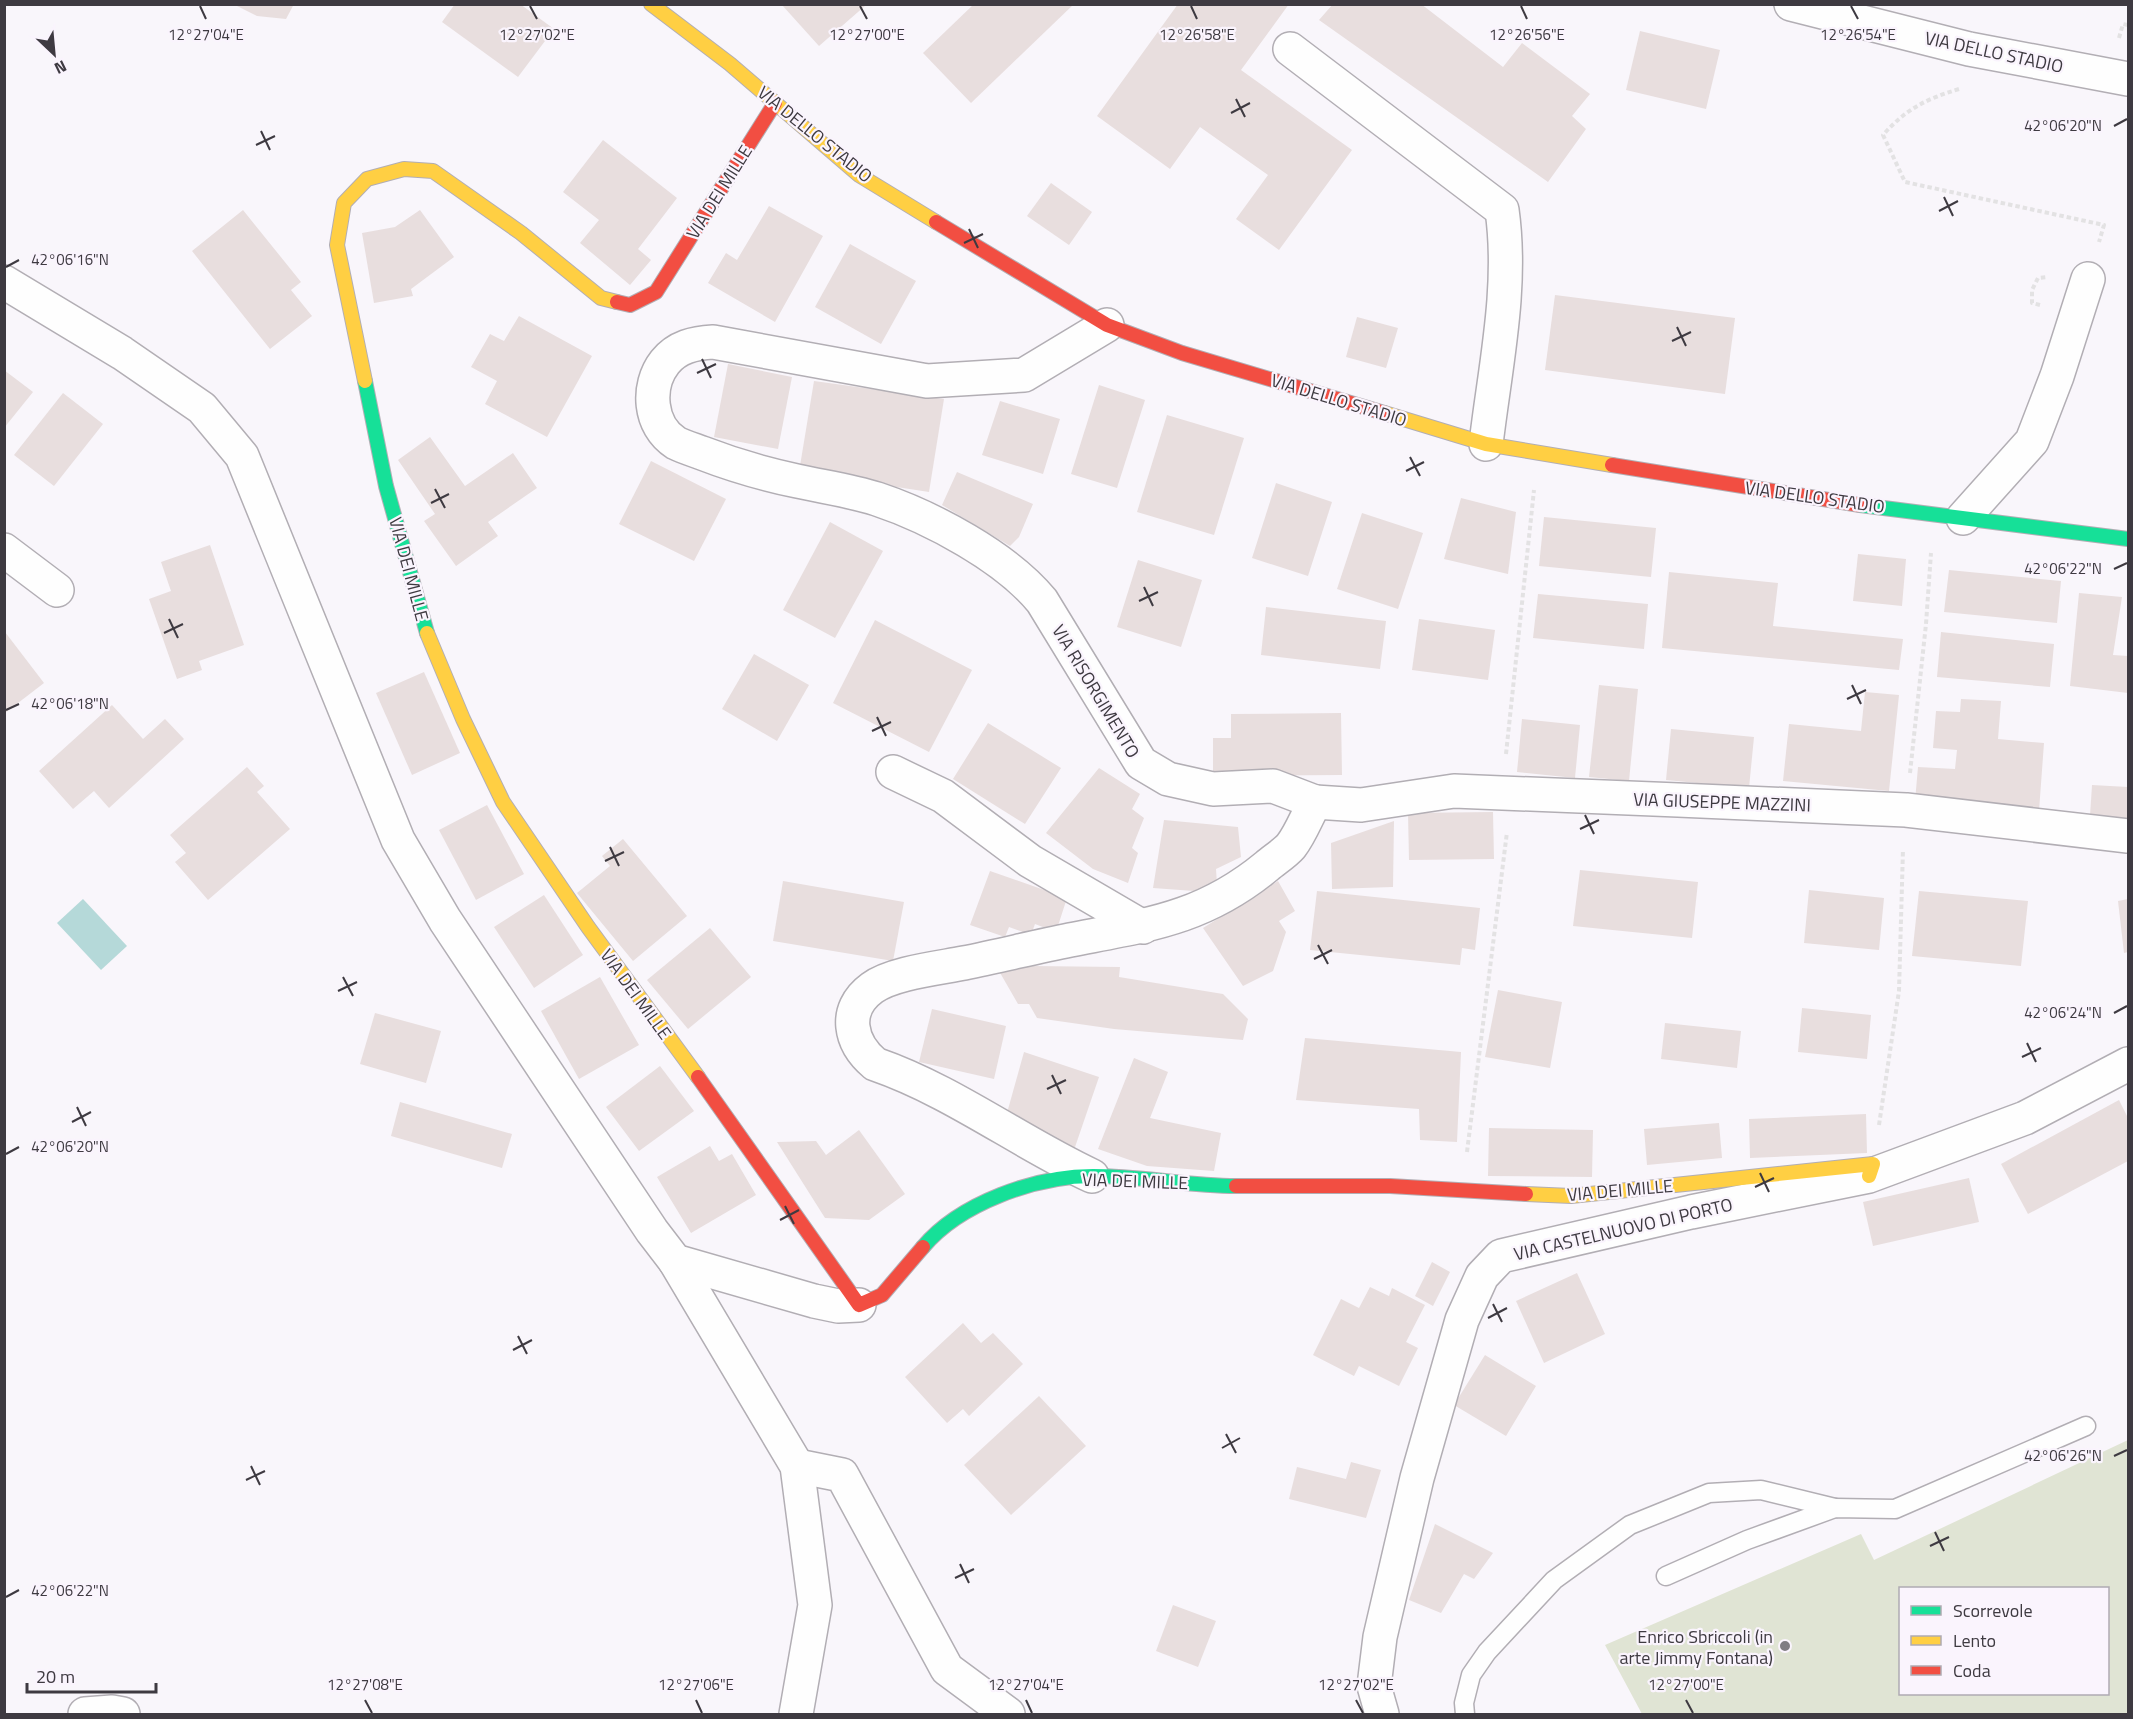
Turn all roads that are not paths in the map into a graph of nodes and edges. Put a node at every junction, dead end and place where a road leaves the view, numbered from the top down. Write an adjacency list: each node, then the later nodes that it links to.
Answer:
1 (651, 4): 5 (street, VIA DELLO STADIO)
2 (1791, 4): 4 (street, VIA DELLO STADIO)
3 (1290, 49): 9 (street)
4 (2128, 79)
5 (775, 103): 8 (street, VIA DELLO STADIO); 22 (street, VIA DEI MILLE)
6 (2091, 265): 10 (street)
7 (4, 282): 21 (street)
8 (1107, 325): 9 (street, VIA DELLO STADIO); 15 (street, VIA RISORGIMENTO)
9 (1486, 444): 10 (street, VIA DELLO STADIO)
10 (1964, 518): 11 (street, VIA DELLO STADIO)
11 (2128, 539)
12 (4, 550): 13 (street)
13 (57, 590)
14 (893, 772): 17 (street)
15 (1315, 802): 16 (street, VIA GIUSEPPE MAZZINI); 17 (street)
16 (2128, 836)
17 (1143, 927): 19 (street)
18 (2128, 1064): 20 (street, VIA CASTELNUOVO DI PORTO)
19 (1092, 1176): 20 (street, VIA DEI MILLE); 22 (street, VIA DEI MILLE)
20 (1869, 1176): 31 (street, VIA CASTELNUOVO DI PORTO)
21 (675, 1261): 22 (street); 24 (street)
22 (859, 1305)
23 (2086, 1426): 25 (lane)
24 (797, 1466): 29 (street); 30 (street)
25 (1835, 1508): 26 (lane); 32 (lane)
26 (1666, 1576)
27 (85, 1714): 28 (street)
28 (123, 1714)
29 (796, 1714)
30 (1008, 1714)
31 (1382, 1714)
32 (1465, 1714)

